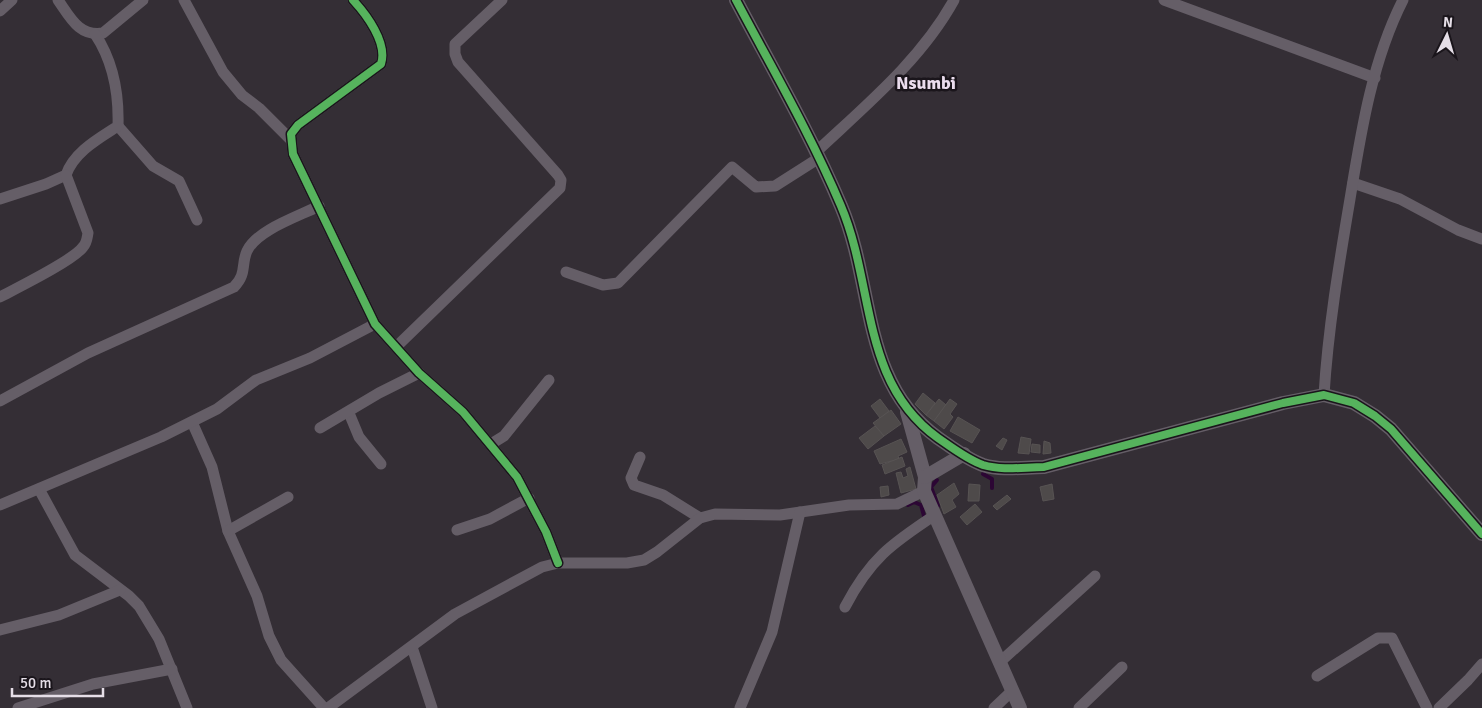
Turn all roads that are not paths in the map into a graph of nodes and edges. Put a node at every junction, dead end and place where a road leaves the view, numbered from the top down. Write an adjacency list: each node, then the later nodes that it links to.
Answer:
1 (12, 0): 11 (street)
2 (58, 0): 12 (street)
3 (144, 0): 12 (street)
4 (184, 0): 15 (street)
5 (353, 0): 15 (street)
6 (502, 0): 26 (street)
7 (736, 0): 16 (street)
8 (954, 0): 16 (street)
9 (1164, 0): 13 (street)
10 (1403, 0): 13 (street)
11 (0, 11)
12 (95, 34): 14 (street)
13 (1375, 78): 18 (street)
14 (118, 126): 17 (street); 21 (street)
15 (291, 140): 20 (street)
16 (818, 155): 23 (street); 31 (street)
17 (66, 175): 19 (street); 24 (street)
18 (1353, 183): 22 (street); 29 (street)
19 (0, 200)
20 (319, 206): 25 (street); 30 (street)
21 (197, 220)
22 (1482, 239)
23 (566, 272)
24 (0, 297)
25 (375, 324): 26 (street); 33 (street)
26 (396, 347): 27 (street)
27 (418, 373): 32 (street); 35 (street)
28 (549, 380): 35 (street)
29 (1324, 395): 36 (street); 50 (street)
30 (0, 401)
31 (906, 407): 36 (street); 39 (street)
32 (349, 413): 34 (street); 38 (street)
33 (192, 422): 40 (street); 49 (street)
34 (320, 428)
35 (491, 444): 43 (street)
36 (964, 454): 39 (street)
37 (640, 457): 47 (street)
38 (381, 464)
39 (925, 477): 41 (street)
40 (39, 489): 44 (street); 53 (street)
41 (924, 491): 45 (street); 46 (street)
42 (288, 497): 49 (street)
43 (529, 498): 48 (street); 51 (street)
44 (0, 505)
45 (800, 512): 47 (street); 67 (street)
46 (935, 516): 54 (street); 57 (street)
47 (700, 518): 51 (street)
48 (457, 530)
49 (228, 531): 65 (street)
50 (1482, 534)
51 (558, 563): 56 (street)
52 (1096, 576): 57 (street)
53 (120, 590): 55 (street); 60 (street)
54 (845, 607)
55 (0, 630)
56 (412, 648): 65 (street); 66 (street)
57 (1000, 662): 62 (street)
58 (1482, 664): 72 (street)
59 (1122, 667): 70 (street)
60 (172, 669): 63 (street); 64 (street)
61 (1316, 676): 71 (street)
62 (1013, 690): 68 (street); 69 (street)
63 (18, 708)
64 (187, 708)
65 (326, 708)
66 (432, 708)
67 (740, 708)
68 (994, 708)
69 (1020, 708)
70 (1079, 708)
71 (1428, 708)
72 (1439, 708)

